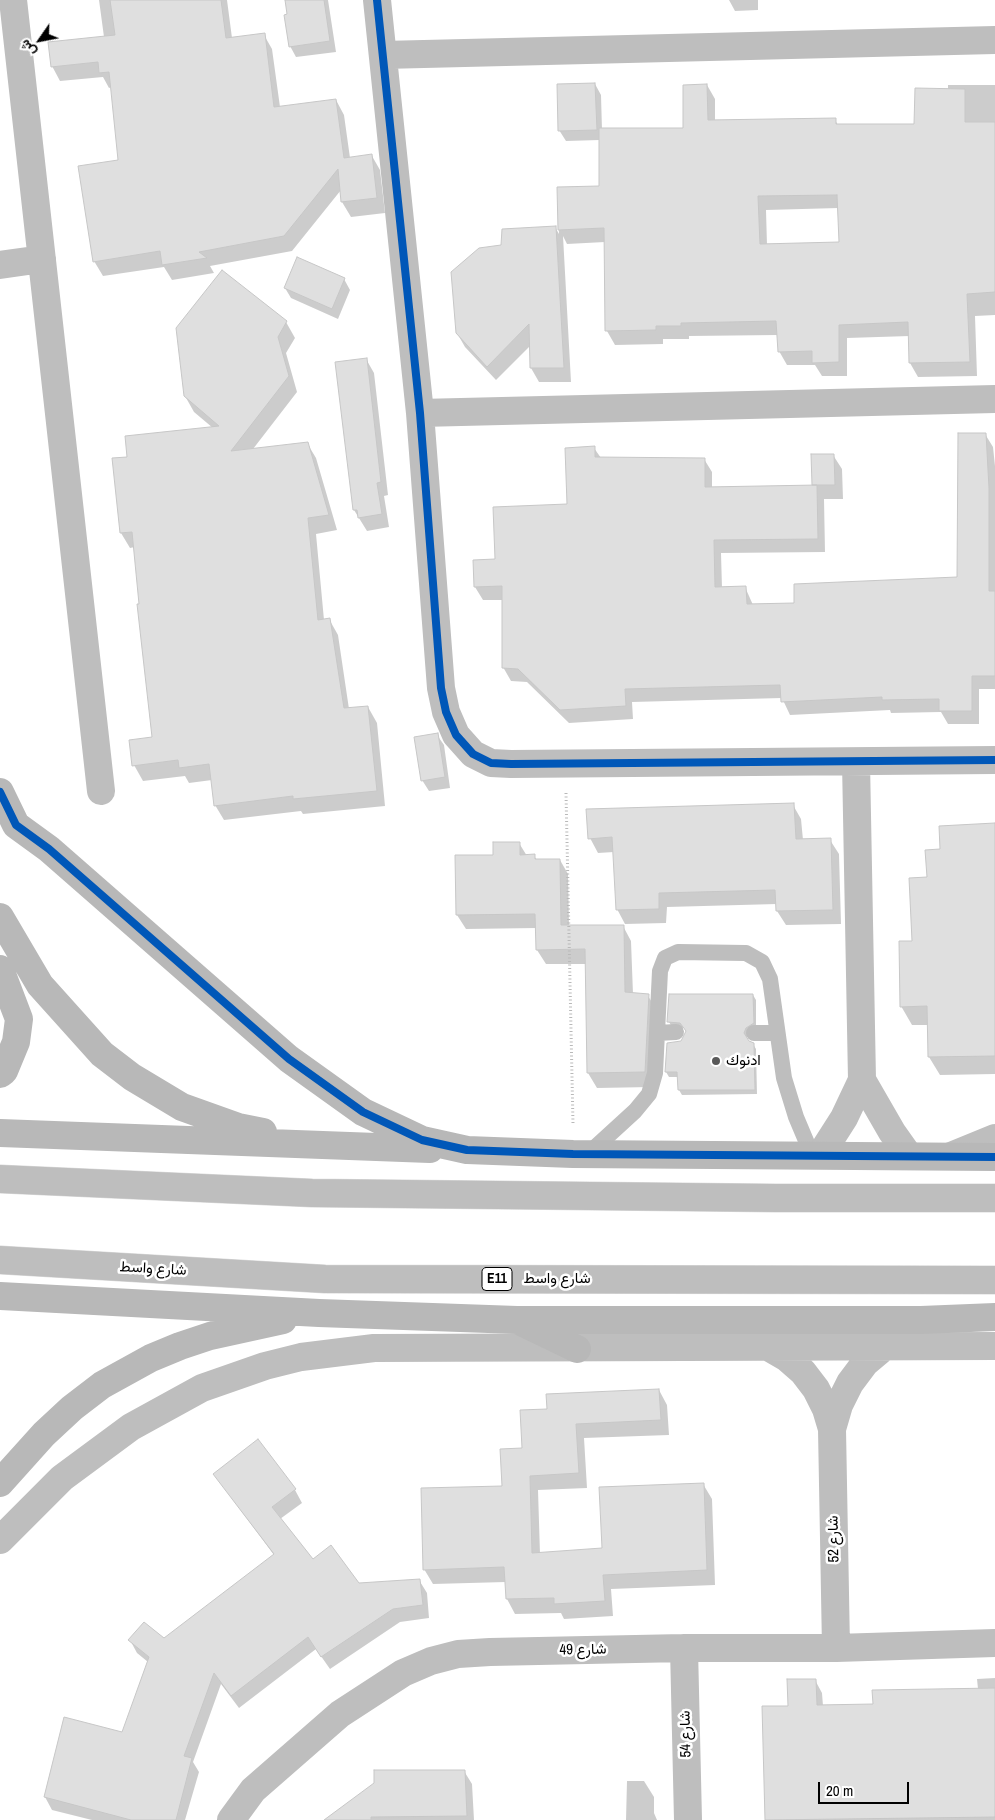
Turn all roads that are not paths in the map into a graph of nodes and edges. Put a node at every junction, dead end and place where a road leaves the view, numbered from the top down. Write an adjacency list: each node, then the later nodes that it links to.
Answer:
1 (13, 0): 5 (main road)
2 (377, 0): 4 (main road)
3 (995, 40): 4 (main road)
4 (383, 55): 8 (main road)
5 (42, 259): 6 (main road); 11 (main road)
6 (0, 265)
7 (995, 399): 8 (main road)
8 (420, 413): 10 (main road)
9 (995, 760): 10 (main road)
10 (856, 762): 20 (main road)
11 (101, 791)
12 (0, 792): 24 (street)
13 (0, 917): 23 (street)
14 (0, 970): 19 (street)
15 (676, 1032): 16 (lane)
16 (657, 1033): 18 (lane); 25 (lane)
17 (754, 1033): 18 (lane)
18 (776, 1033): 26 (lane)
19 (0, 1074)
20 (862, 1080): 26 (main road); 27 (main road)
21 (0, 1133): 23 (street)
22 (995, 1138): 28 (main road)
23 (325, 1146): 24 (street)
24 (467, 1150): 25 (street)
25 (581, 1154): 26 (street)
26 (816, 1155): 27 (street)
27 (909, 1156): 28 (street)
28 (951, 1156): 29 (street)
29 (995, 1157)
30 (0, 1178): 31 (main road)
31 (995, 1198)
32 (0, 1260): 33 (main road, شارع واسط / E11)
33 (995, 1280)
34 (0, 1296): 35 (street)
35 (319, 1313): 37 (street); 43 (street)
36 (995, 1317): 37 (street)
37 (517, 1320): 41 (street)
38 (995, 1346): 40 (main road)
39 (768, 1347): 40 (main road); 41 (main road); 42 (main road, شارع 52)
40 (884, 1347): 42 (main road, شارع 52)
41 (577, 1349): 44 (main road)
42 (832, 1429): 47 (main road, شارع 52)
43 (0, 1483)
44 (0, 1540)
45 (995, 1643): 47 (main road, شارع 49)
46 (684, 1648): 47 (main road, شارع 49); 48 (main road, شارع 49); 49 (main road, شارع 54)
47 (836, 1648)
48 (231, 1820)
49 (688, 1820)

